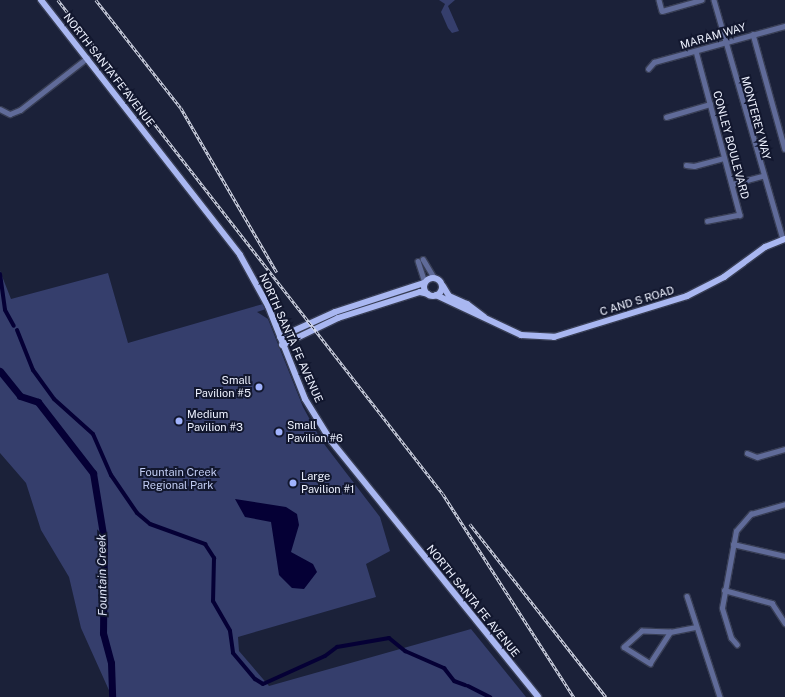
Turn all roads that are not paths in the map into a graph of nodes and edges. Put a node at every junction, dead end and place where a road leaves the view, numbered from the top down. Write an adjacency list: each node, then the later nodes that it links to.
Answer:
1 (659, 0): 2 (street)
2 (701, 0)
3 (714, 0): 7 (street, MONTEREY WAY)
4 (42, 2): 9 (main road, NORTH SANTA FE AVENUE)
5 (785, 26): 6 (street, MARAM WAY)
6 (753, 34): 7 (street, MARAM WAY); 14 (street)
7 (726, 42): 8 (street, MARAM WAY); 17 (street, MONTEREY WAY)
8 (696, 50): 10 (street, MARAM WAY); 11 (street, CONLEY BOULEVARD)
9 (87, 58): 12 (street); 27 (main road, NORTH SANTA FE AVENUE)
10 (648, 69)
11 (710, 104): 13 (street); 15 (street, CONLEY BOULEVARD)
12 (0, 109)
13 (666, 116)
14 (785, 149)
15 (724, 158): 16 (street); 18 (street, CONLEY BOULEVARD)
16 (686, 165)
17 (762, 176): 18 (street); 20 (street, MONTEREY WAY)
18 (732, 184): 19 (street, CONLEY BOULEVARD)
19 (708, 221)
20 (784, 239): 26 (main road, C AND S ROAD)
21 (434, 277): 22 (main road); 22 (street); 23 (main road, C AND S ROAD)
22 (425, 282): 24 (main road); 27 (main road)
23 (443, 286): 25 (main road); 26 (main road, C AND S ROAD)
24 (428, 294): 25 (main road, C AND S ROAD); 28 (main road, C AND S ROAD)
25 (436, 295): 26 (main road, C AND S ROAD)
26 (485, 319)
27 (280, 337): 28 (main road, NORTH SANTA FE AVENUE)
28 (282, 345): 40 (main road, NORTH SANTA FE AVENUE)
29 (785, 449): 30 (street)
30 (747, 453)
31 (785, 504): 32 (street)
32 (733, 544): 33 (street); 34 (street)
33 (785, 556)
34 (724, 590): 36 (street); 39 (street)
35 (687, 596): 37 (street)
36 (785, 623)
37 (695, 627): 38 (street); 41 (street)
38 (670, 632): 38 (street)
39 (737, 645)
40 (538, 697)
41 (720, 697)

